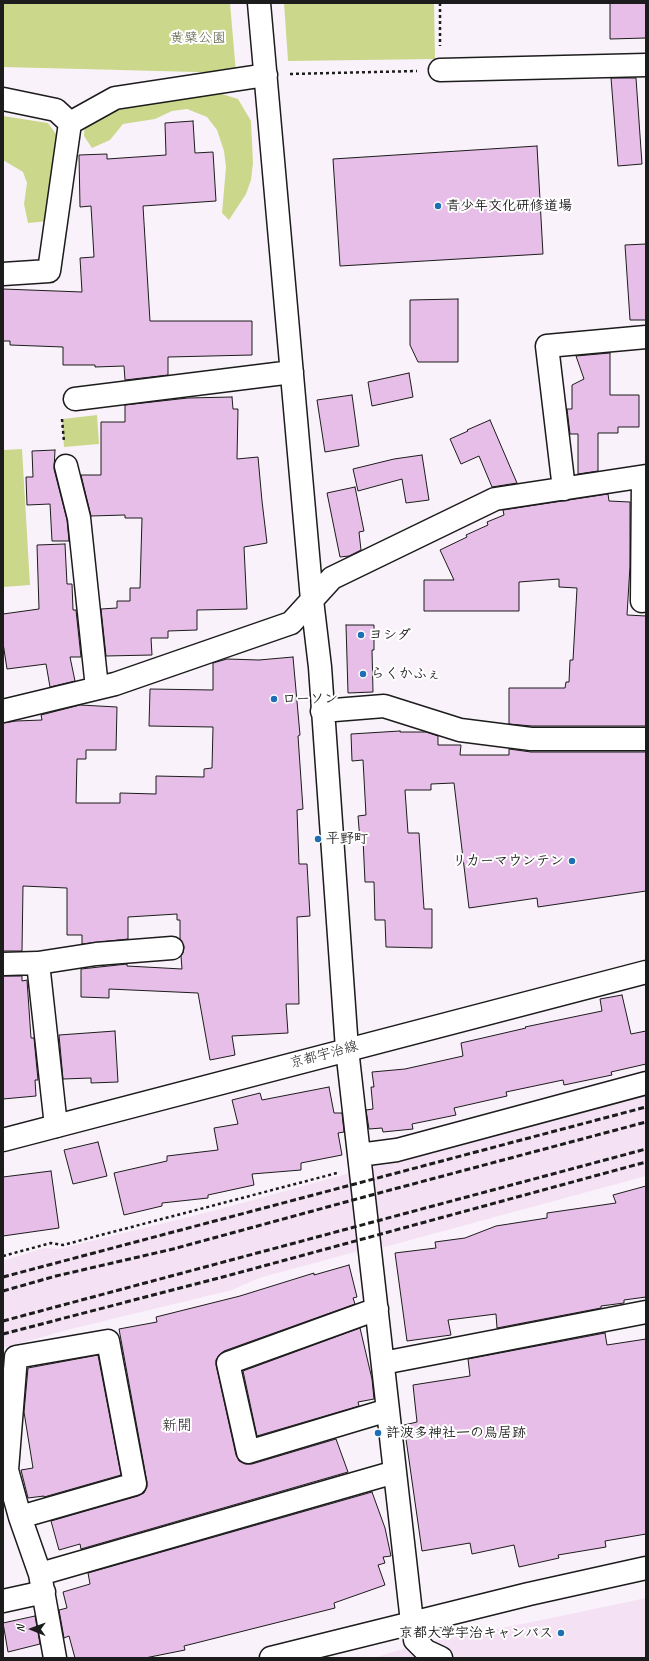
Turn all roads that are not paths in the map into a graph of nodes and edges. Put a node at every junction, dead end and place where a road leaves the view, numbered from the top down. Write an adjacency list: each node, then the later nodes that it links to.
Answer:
1 (260, 3): 4 (street)
2 (646, 65): 3 (street)
3 (440, 70)
4 (275, 75): 6 (street); 9 (street)
5 (3, 99): 6 (street)
6 (70, 123): 7 (street)
7 (3, 274)
8 (646, 337): 13 (street)
9 (292, 372): 10 (street); 14 (street)
10 (75, 399)
11 (66, 466): 16 (street)
12 (645, 477): 13 (street); 15 (street)
13 (564, 489): 14 (street)
14 (312, 600): 16 (street); 18 (street)
15 (642, 601)
16 (97, 688): 17 (street)
17 (3, 711)
18 (322, 711): 19 (street); 24 (street)
19 (646, 739)
20 (172, 948): 21 (street)
21 (38, 963): 22 (street); 26 (street)
22 (3, 964)
23 (646, 972): 24 (street, 京都宇治線)
24 (347, 1050): 26 (street, 京都宇治線); 28 (street)
25 (646, 1083): 28 (street)
26 (56, 1126): 27 (street, 京都宇治線)
27 (3, 1140)
28 (360, 1161): 29 (street)
29 (377, 1309): 31 (street); 32 (street)
30 (646, 1312): 31 (street)
31 (383, 1363): 32 (street)
32 (388, 1410): 34 (street)
33 (6, 1450): 35 (street); 35 (street)
34 (395, 1472): 37 (street); 39 (street)
35 (20, 1517): 37 (street)
36 (646, 1568): 39 (street)
37 (42, 1583): 38 (street); 40 (street)
38 (3, 1601)
39 (413, 1631): 41 (street); 42 (street)
40 (55, 1658)
41 (271, 1658)
42 (441, 1658)

